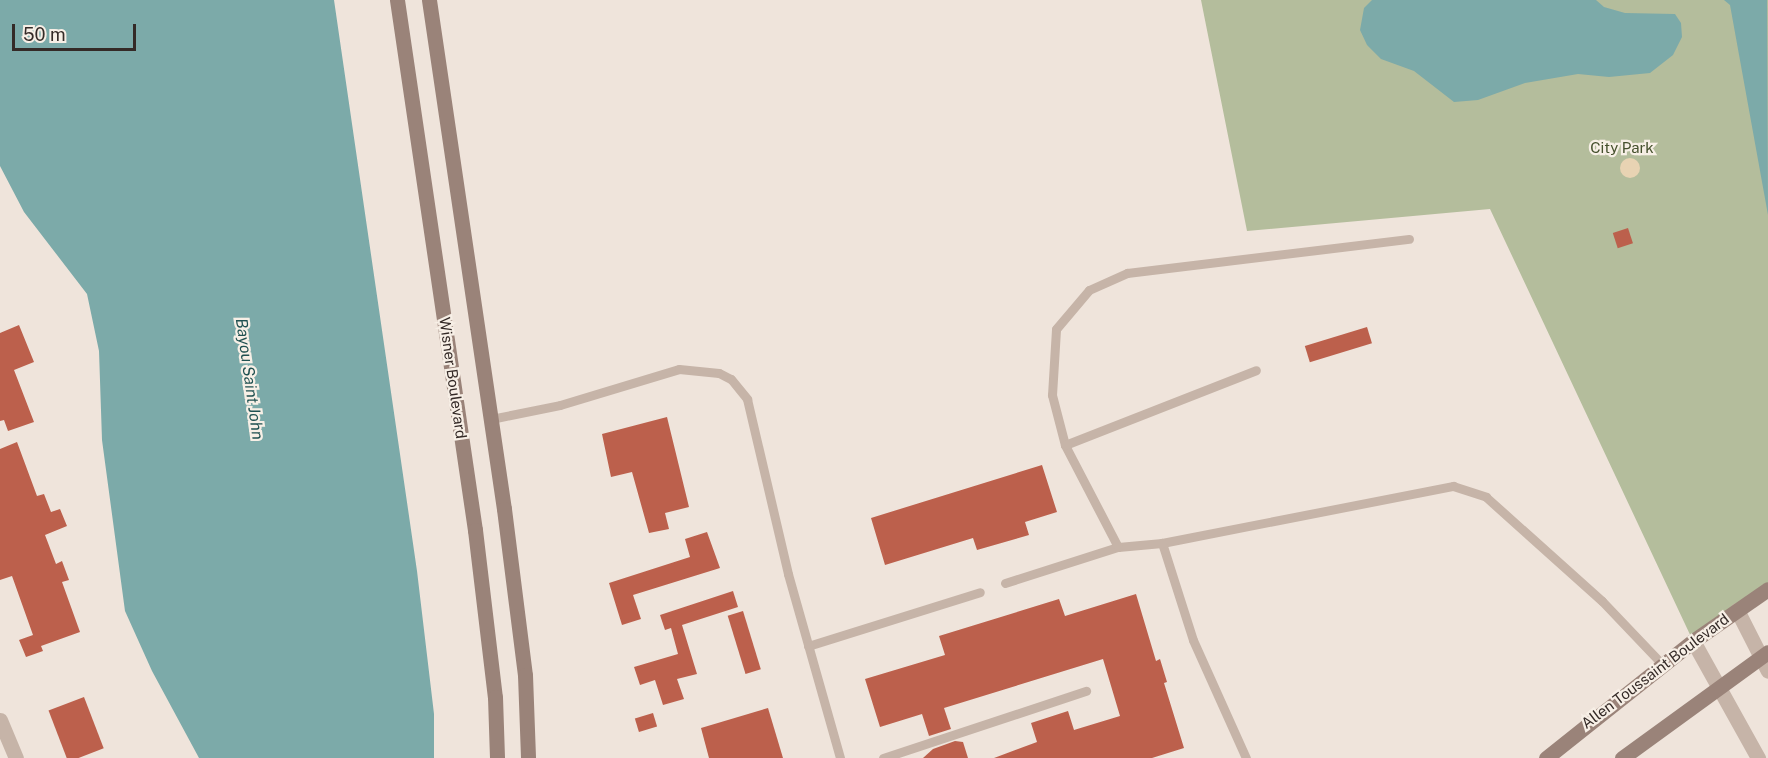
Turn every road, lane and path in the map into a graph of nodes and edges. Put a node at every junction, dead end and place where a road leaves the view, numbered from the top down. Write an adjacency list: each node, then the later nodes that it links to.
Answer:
1 (398, 0): 24 (street, Wisner Boulevard)
2 (429, 0): 5 (street)
3 (1409, 239): 6 (lane)
4 (1256, 370): 6 (lane)
5 (491, 419): 14 (lane); 25 (street)
6 (1065, 445): 8 (lane)
7 (1162, 543): 8 (lane); 16 (lane); 28 (lane)
8 (1118, 548): 9 (lane)
9 (1005, 583)
10 (1768, 589): 12 (street, Allen Toussaint Boulevard)
11 (980, 592): 14 (lane)
12 (1737, 610): 13 (street, Allen Toussaint Boulevard); 15 (street)
13 (1693, 641): 16 (street, Allen Toussaint Boulevard); 18 (street)
14 (808, 646): 26 (lane)
15 (1765, 654): 17 (street); 18 (street)
16 (1662, 664): 29 (street, Allen Toussaint Boulevard)
17 (1768, 671)
18 (1719, 686): 22 (street); 30 (street)
19 (1086, 692): 27 (lane)
20 (0, 720): 23 (street)
21 (1768, 741): 22 (street)
22 (1756, 753)
23 (16, 758)
24 (497, 758)
25 (528, 758)
26 (840, 758)
27 (883, 758)
28 (1246, 758)
29 (1546, 758)
30 (1622, 758)

